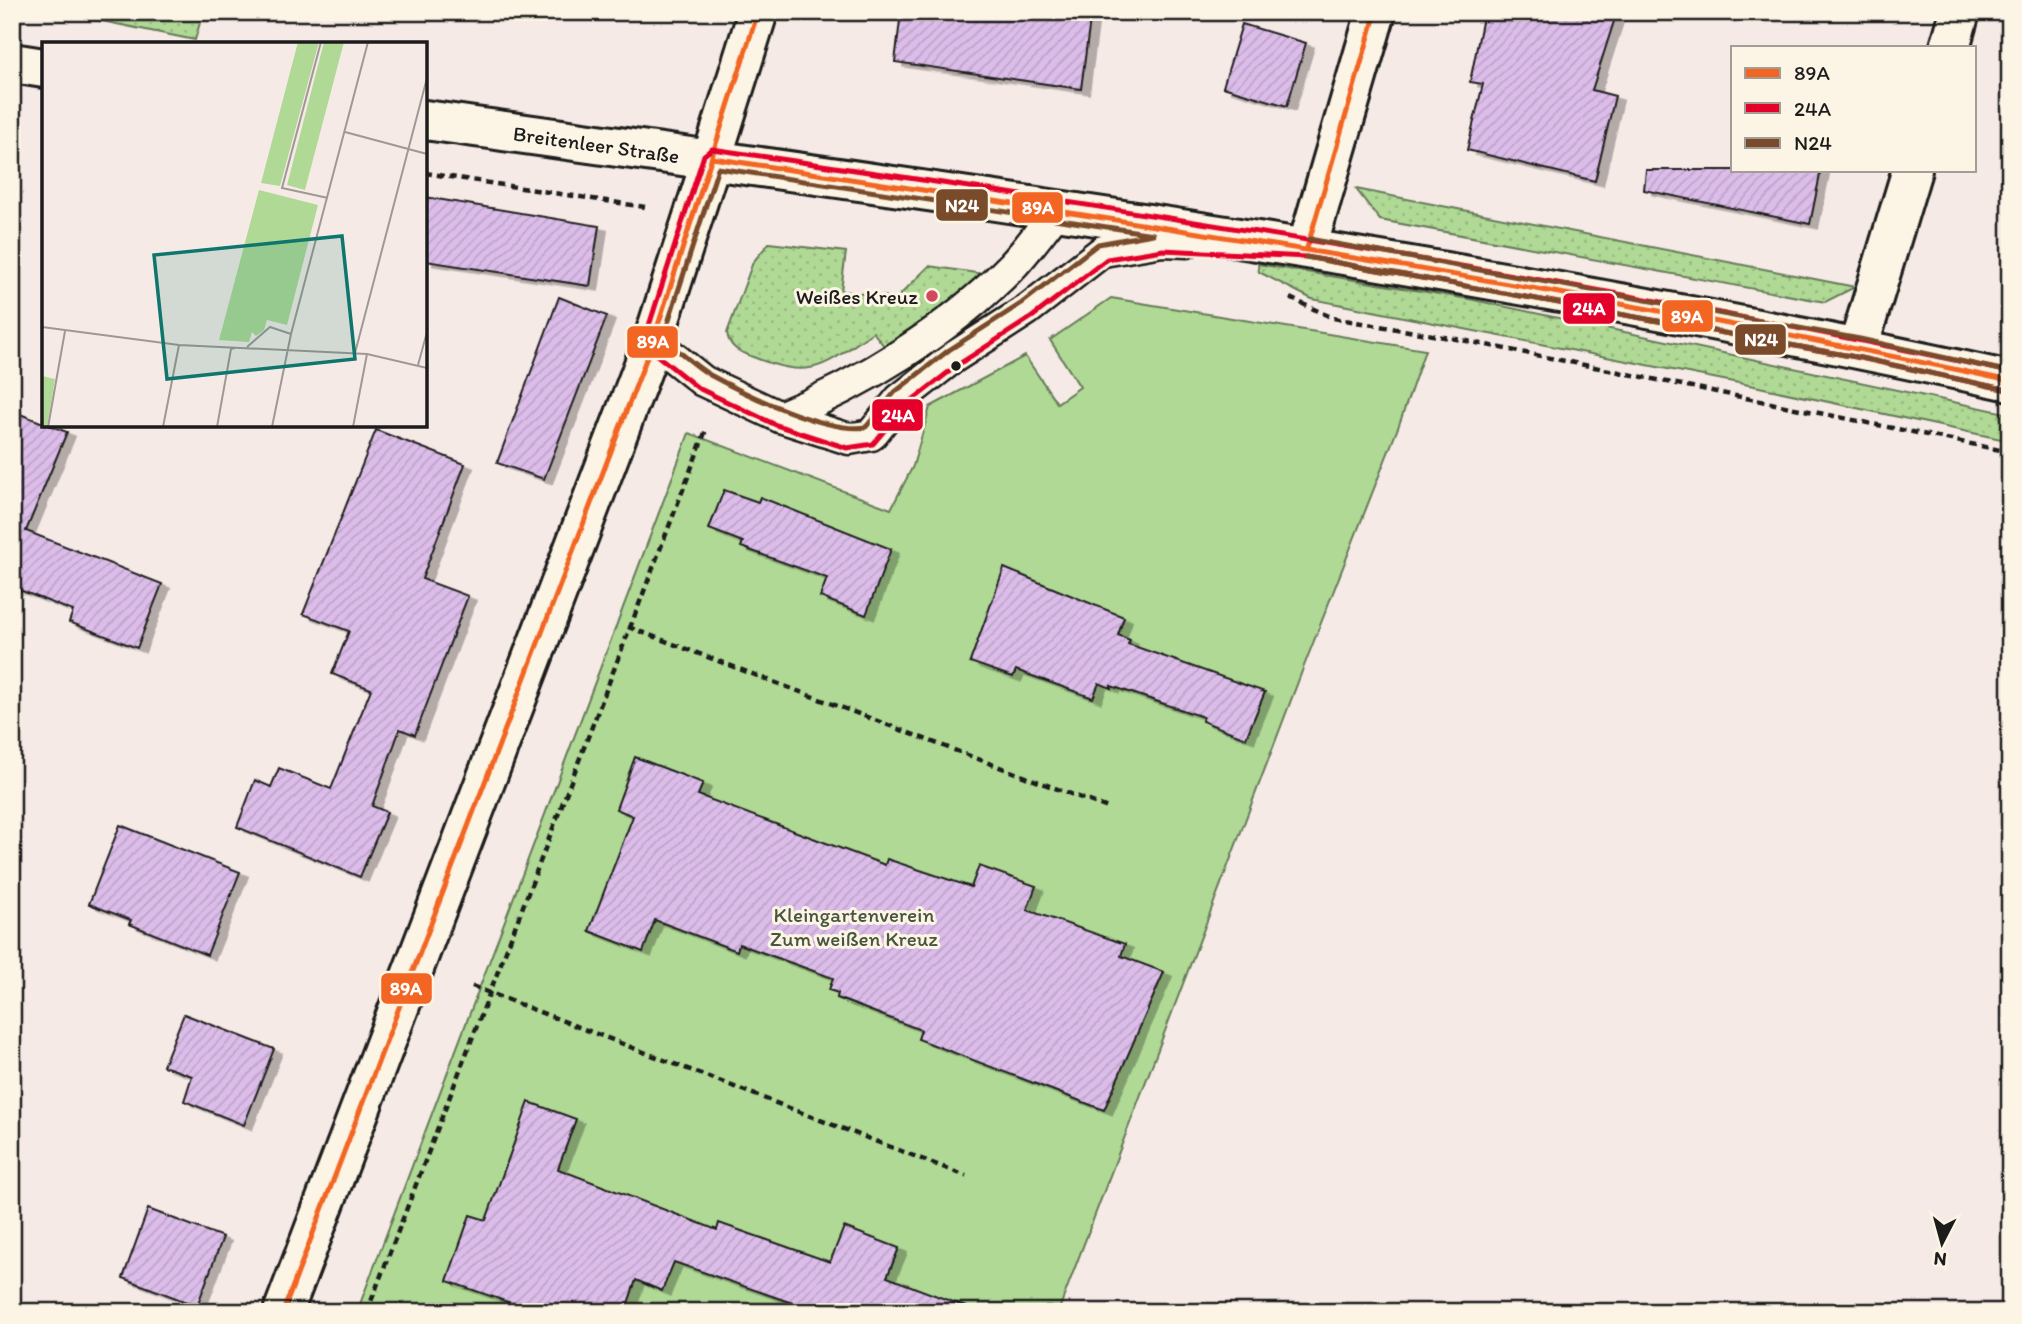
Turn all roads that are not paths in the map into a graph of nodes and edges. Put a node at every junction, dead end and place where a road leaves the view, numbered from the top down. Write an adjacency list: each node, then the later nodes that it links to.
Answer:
1 (758, 12): 8 (street)
2 (1376, 12): 11 (street)
3 (1960, 12): 4 (street)
4 (1950, 46)
5 (12, 64): 6 (street)
6 (42, 68)
7 (427, 120): 8 (street, Breitenleer Straße)
8 (712, 158): 10 (street, Breitenleer Straße); 12 (street)
9 (1911, 172): 13 (street)
10 (1057, 211): 11 (street, Breitenleer Straße); 15 (lane)
11 (1307, 247): 13 (street, Breitenleer Straße); 15 (lane)
12 (653, 341): 15 (lane); 16 (street)
13 (1858, 348): 14 (street, Breitenleer Straße)
14 (2010, 381)
15 (780, 417)
16 (283, 1312)

